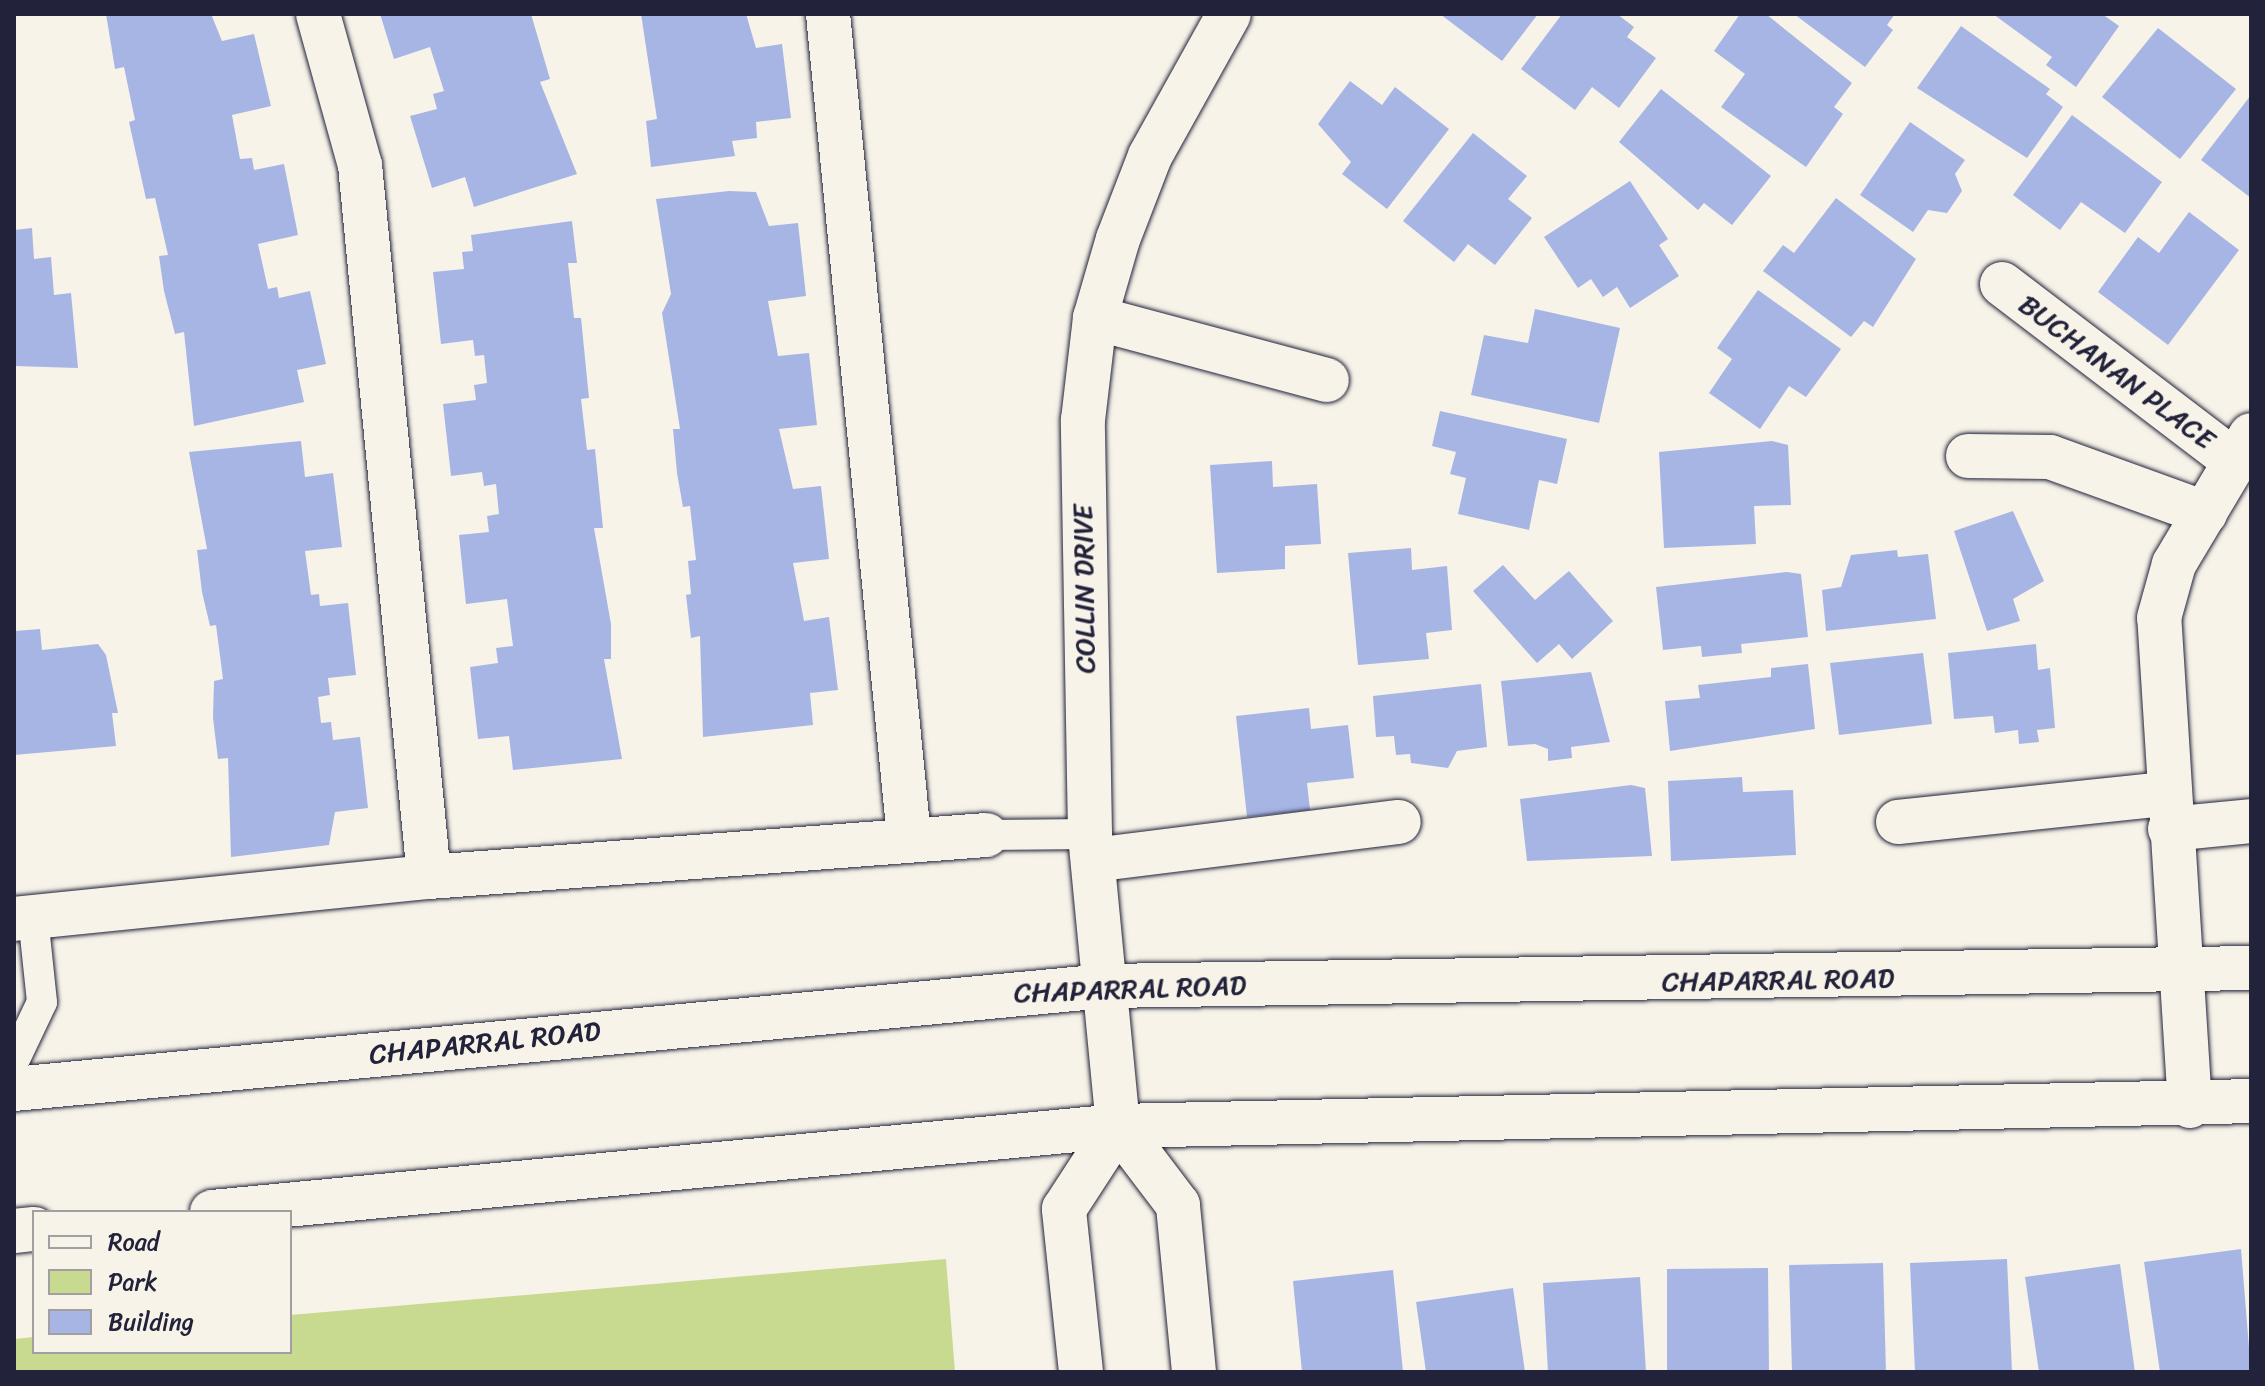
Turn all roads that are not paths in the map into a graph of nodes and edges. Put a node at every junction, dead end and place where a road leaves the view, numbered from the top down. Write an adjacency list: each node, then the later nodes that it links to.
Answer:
1 (318, 14): 17 (street)
2 (828, 14): 15 (street)
3 (1229, 14): 5 (street, COLLIN DRIVE)
4 (2002, 284): 7 (street, BUCHANAN PLACE)
5 (1095, 318): 6 (street); 16 (street, COLLIN DRIVE)
6 (1327, 380)
7 (2242, 447): 9 (street, BUCHANAN PLACE)
8 (1968, 456): 9 (street)
9 (2205, 513): 10 (street, BUCHANAN PLACE)
10 (2168, 812): 11 (street); 13 (street); 20 (street, BUCHANAN PLACE)
11 (2251, 821)
12 (1399, 822): 16 (street)
13 (1898, 822)
14 (986, 835): 15 (street); 16 (lane)
15 (909, 837): 17 (street)
16 (1092, 847): 21 (street, COLLIN DRIVE)
17 (429, 877): 18 (street)
18 (24, 918): 22 (lane)
19 (2251, 968): 20 (street, CHAPARRAL ROAD)
20 (2184, 972): 21 (street, CHAPARRAL ROAD); 25 (street, BUCHANAN PLACE)
21 (1106, 986): 23 (street, CHAPARRAL ROAD); 26 (street, COLLIN DRIVE)
22 (14, 1061)
23 (14, 1089)
24 (2251, 1101): 25 (street)
25 (2190, 1106): 26 (street)
26 (1118, 1126): 27 (street); 28 (street); 29 (street)
27 (233, 1210)
28 (1081, 1372)
29 (1194, 1372)

